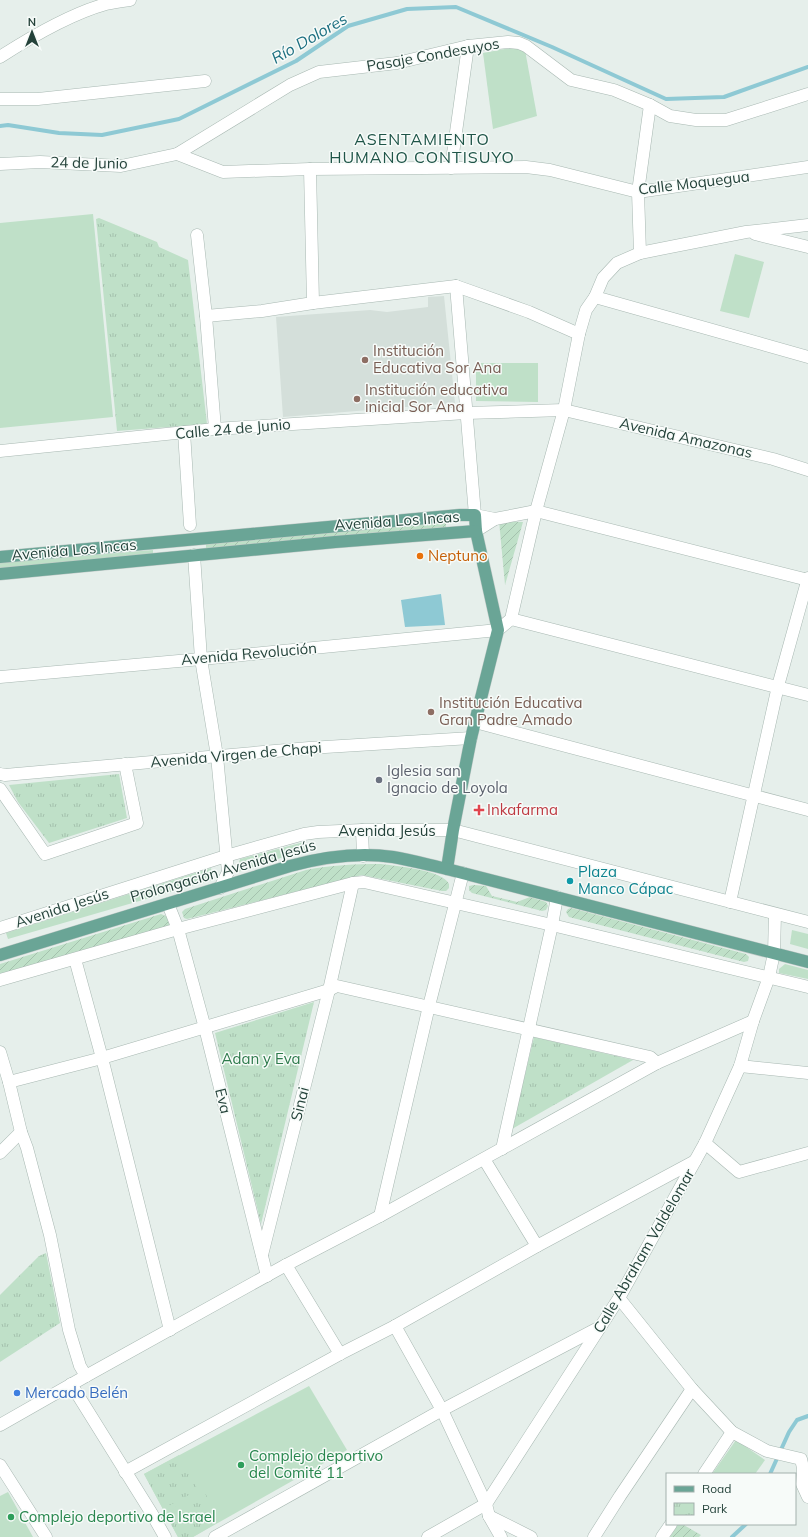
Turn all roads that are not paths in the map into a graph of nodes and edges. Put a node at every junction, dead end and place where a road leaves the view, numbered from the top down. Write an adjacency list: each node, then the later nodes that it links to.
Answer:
1 (130, 0): 3 (street)
2 (468, 46): 7 (street, Pasaje Condesuyos); 8 (street, Pasaje Condesuyos); 11 (street)
3 (0, 57)
4 (206, 81): 6 (street)
5 (808, 94): 7 (street, Pasaje Condesuyos)
6 (0, 99)
7 (650, 105): 13 (street)
8 (177, 154): 9 (street, 24 de Junio); 12 (street, Calle Moquegua)
9 (0, 164)
10 (808, 167): 13 (street, Calle Moquegua)
11 (451, 168): 12 (street, Calle Moquegua); 13 (street, Calle Moquegua)
12 (310, 169): 21 (street)
13 (638, 192): 18 (street)
14 (808, 225): 15 (street)
15 (746, 232): 17 (street); 18 (street)
16 (197, 235): 22 (street)
17 (808, 247)
18 (640, 252): 20 (street)
19 (456, 286): 21 (street); 23 (street); 26 (street)
20 (595, 297): 23 (street); 24 (street)
21 (313, 303): 22 (street)
22 (206, 316): 27 (street)
23 (579, 334): 25 (street)
24 (808, 357)
25 (564, 410): 26 (street, Avenida Amazonas); 30 (street, Avenida Amazonas); 31 (street)
26 (466, 413): 27 (street, Calle 24 de Junio); 32 (street)
27 (215, 429): 28 (street, Calle 24 de Junio)
28 (184, 432): 29 (street, Calle 24 de Junio); 34 (street)
29 (0, 451)
30 (808, 470)
31 (536, 511): 33 (street); 39 (street); 40 (street)
32 (475, 515): 33 (street); 35 (main road); 37 (main road, Avenida Los Incas)
33 (495, 519): 35 (street)
34 (190, 525)
35 (476, 531): 36 (main road, Avenida Los Incas); 41 (main road, Avenida Los Incas)
36 (194, 555): 38 (main road, Avenida Los Incas); 42 (street)
37 (0, 557)
38 (0, 574)
39 (808, 579): 44 (street)
40 (511, 619): 41 (street); 44 (street)
41 (498, 630): 42 (street, Avenida Revolución); 46 (main road, Avenida Los Incas)
42 (200, 659): 43 (street, Avenida Revolución); 48 (street)
43 (0, 677)
44 (778, 686): 45 (street); 52 (street)
45 (808, 694)
46 (475, 722): 47 (main road, Avenida Los Incas); 52 (street)
47 (471, 738): 48 (street, Avenida Virgen de Chapi); 55 (main road, Avenida Los Incas)
48 (217, 756): 49 (street, Avenida Virgen de Chapi); 56 (street)
49 (126, 764): 50 (street, Avenida Virgen de Chapi); 51 (street)
50 (0, 774)
51 (0, 789)
52 (754, 796): 53 (street); 63 (street)
53 (808, 810)
54 (362, 830): 55 (street, Avenida Jesús); 56 (street, Avenida Jesús); 57 (street)
55 (453, 830): 58 (main road, Avenida Los Incas); 63 (street, Avenida Jesús)
56 (226, 856): 61 (street); 69 (street, Avenida Jesús)
57 (363, 856): 58 (main road, Prolongación Avenida Jesús); 61 (main road, Prolongación Avenida Jesús)
58 (447, 869): 59 (main road, Prolongación Avenida Jesús)
59 (463, 873): 62 (main road, Prolongación Avenida Jesús); 64 (street)
60 (353, 883): 64 (street); 70 (street); 78 (street, Sinai)
61 (220, 888): 65 (main road, Prolongación Avenida Jesús)
62 (556, 897): 68 (street); 71 (main road, Prolongación Avenida Jesús)
63 (730, 902): 66 (street, Avenida Jesús)
64 (456, 903): 68 (street); 79 (street)
65 (168, 904): 70 (street, Eva); 72 (main road, Prolongación Avenida Jesús)
66 (774, 914): 67 (street, Avenida Jesús); 71 (street, Calle Abraham Valdelomar)
67 (808, 922)
68 (552, 924): 75 (street); 82 (street)
69 (0, 928)
70 (178, 929): 73 (street); 81 (street, Eva)
71 (774, 953): 74 (main road, Prolongación Avenida Jesús); 75 (street, Calle Abraham Valdelomar)
72 (0, 955)
73 (76, 959): 76 (street); 84 (street)
74 (808, 962)
75 (769, 977): 77 (street); 80 (street, Calle Abraham Valdelomar)
76 (0, 980)
77 (808, 987)
78 (329, 990): 79 (street); 81 (street); 98 (street, Sinai)
79 (429, 1006): 82 (street); 96 (street)
80 (753, 1021): 85 (street); 86 (street, Calle Abraham Valdelomar)
81 (206, 1028): 84 (street); 98 (street, Eva)
82 (529, 1029): 85 (street); 91 (street)
83 (0, 1052): 88 (street)
84 (102, 1058): 88 (street); 104 (street)
85 (657, 1063): 91 (street)
86 (740, 1066): 87 (street); 90 (street, Calle Abraham Valdelomar)
87 (808, 1073)
88 (9, 1082): 89 (street)
89 (21, 1132): 92 (street); 106 (street)
90 (705, 1143): 93 (street); 95 (street, Calle Abraham Valdelomar)
91 (502, 1149): 94 (street)
92 (0, 1152)
93 (808, 1153)
94 (484, 1159): 96 (street); 97 (street)
95 (695, 1161): 97 (street); 101 (street, Calle Abraham Valdelomar)
96 (380, 1216): 99 (street)
97 (537, 1246): 102 (street)
98 (262, 1256): 100 (street, Eva)
99 (286, 1265): 100 (street); 105 (street)
100 (267, 1276): 104 (street)
101 (620, 1298): 103 (street, Calle Abraham Valdelomar); 108 (street)
102 (395, 1326): 105 (street); 109 (street)
103 (601, 1326): 109 (street); 116 (street, Calle Abraham Valdelomar)
104 (170, 1330): 106 (street)
105 (340, 1354): 113 (street)
106 (86, 1376): 107 (street)
107 (71, 1384): 110 (street); 113 (street)
108 (692, 1389): 111 (street); 124 (street)
109 (442, 1410): 116 (street); 120 (street)
110 (0, 1425)
111 (732, 1432): 114 (street); 115 (street)
112 (0, 1465): 118 (street)
113 (125, 1472): 119 (street)
114 (705, 1473)
115 (808, 1496)
116 (487, 1510): 121 (street, Calle Abraham Valdelomar); 122 (street); 123 (street)
117 (670, 1525): 125 (street)
118 (46, 1537)
119 (165, 1537)
120 (215, 1537)
121 (428, 1537)
122 (501, 1537)
123 (531, 1537)
124 (594, 1537)
125 (662, 1537)

